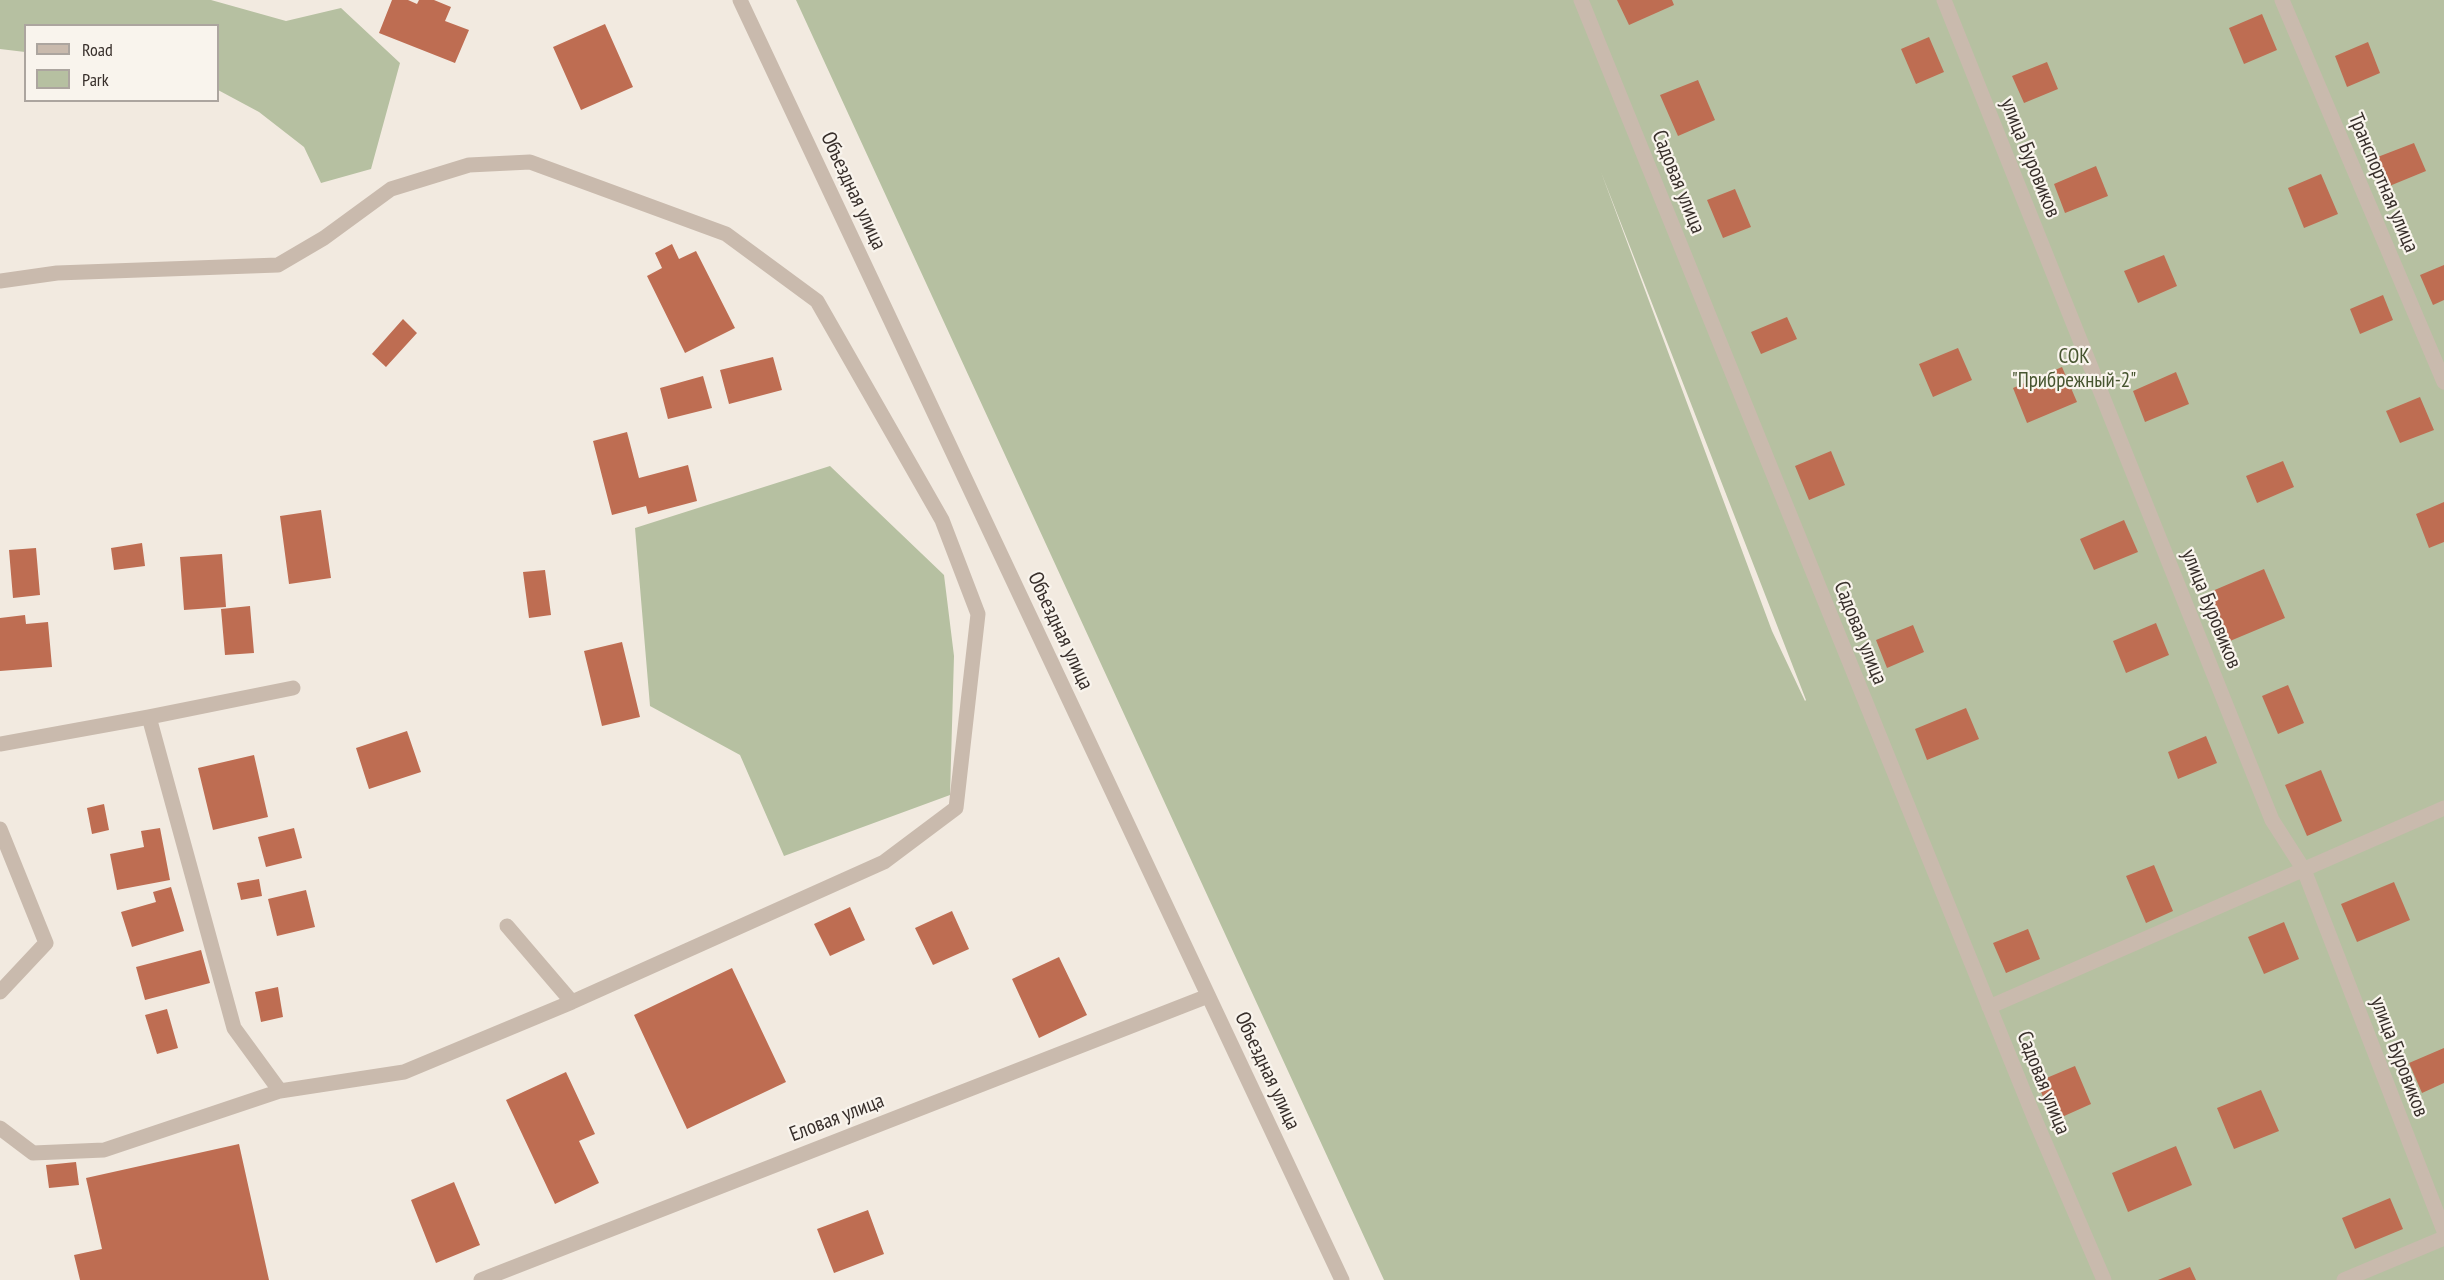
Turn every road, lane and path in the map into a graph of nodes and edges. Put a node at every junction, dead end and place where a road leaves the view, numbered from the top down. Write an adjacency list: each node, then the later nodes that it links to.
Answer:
1 (740, 0): 15 (street, Объездная улица)
2 (1581, 0): 17 (street, Садовая улица)
3 (1944, 0): 12 (street, улица Буровиков)
4 (2282, 0): 6 (street, Транспортная улица)
5 (0, 281): 16 (street)
6 (2444, 382)
7 (293, 688): 8 (street)
8 (149, 717): 9 (street); 18 (street)
9 (0, 744)
10 (2444, 808): 12 (street)
11 (0, 829): 14 (street)
12 (2304, 870): 17 (street); 20 (street, улица Буровиков)
13 (507, 926): 16 (street)
14 (0, 992)
15 (1208, 996): 22 (street, Еловая улица); 23 (street, Объездная улица)
16 (572, 1002): 18 (street)
17 (1989, 1007): 24 (street, Садовая улица)
18 (280, 1091): 19 (street)
19 (0, 1128)
20 (2444, 1231)
21 (2444, 1238): 25 (street)
22 (481, 1280)
23 (1342, 1280)
24 (2104, 1280)
25 (2344, 1280)

